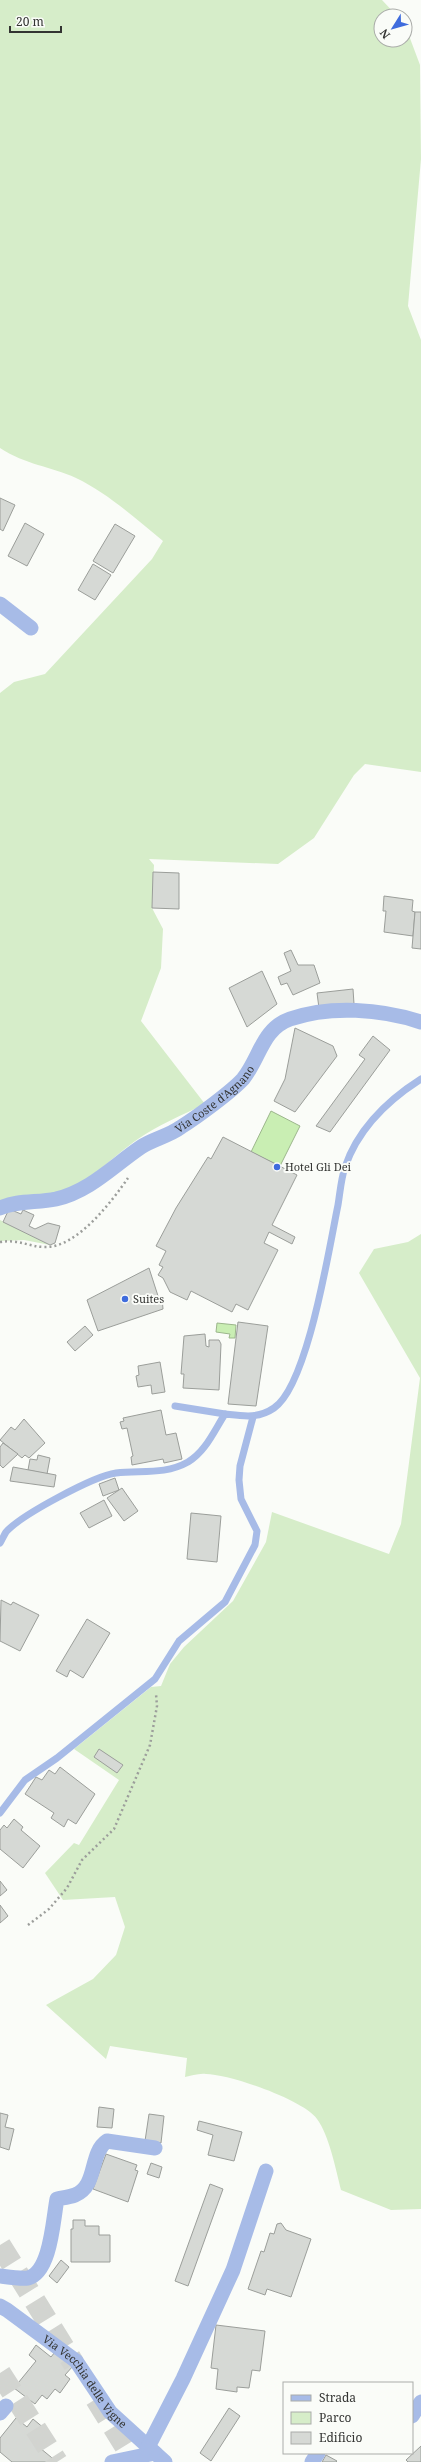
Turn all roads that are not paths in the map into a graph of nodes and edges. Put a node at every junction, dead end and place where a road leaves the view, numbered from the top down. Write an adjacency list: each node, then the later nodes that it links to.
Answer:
1 (0, 604): 2 (street)
2 (31, 628)
3 (421, 1022): 5 (street, Via Coste d'Agnano)
4 (421, 1079): 8 (lane)
5 (0, 1208)
6 (175, 1406): 7 (lane)
7 (225, 1414): 8 (lane); 9 (lane)
8 (253, 1417): 10 (lane)
9 (0, 1543)
10 (0, 1813)
11 (155, 2148): 13 (street)
12 (266, 2171): 17 (street)
13 (0, 2276)
14 (0, 2306): 17 (street, Via Vecchia delle Vigne)
15 (421, 2402): 16 (street)
16 (413, 2414)
17 (156, 2454): 18 (street)
18 (112, 2462)

